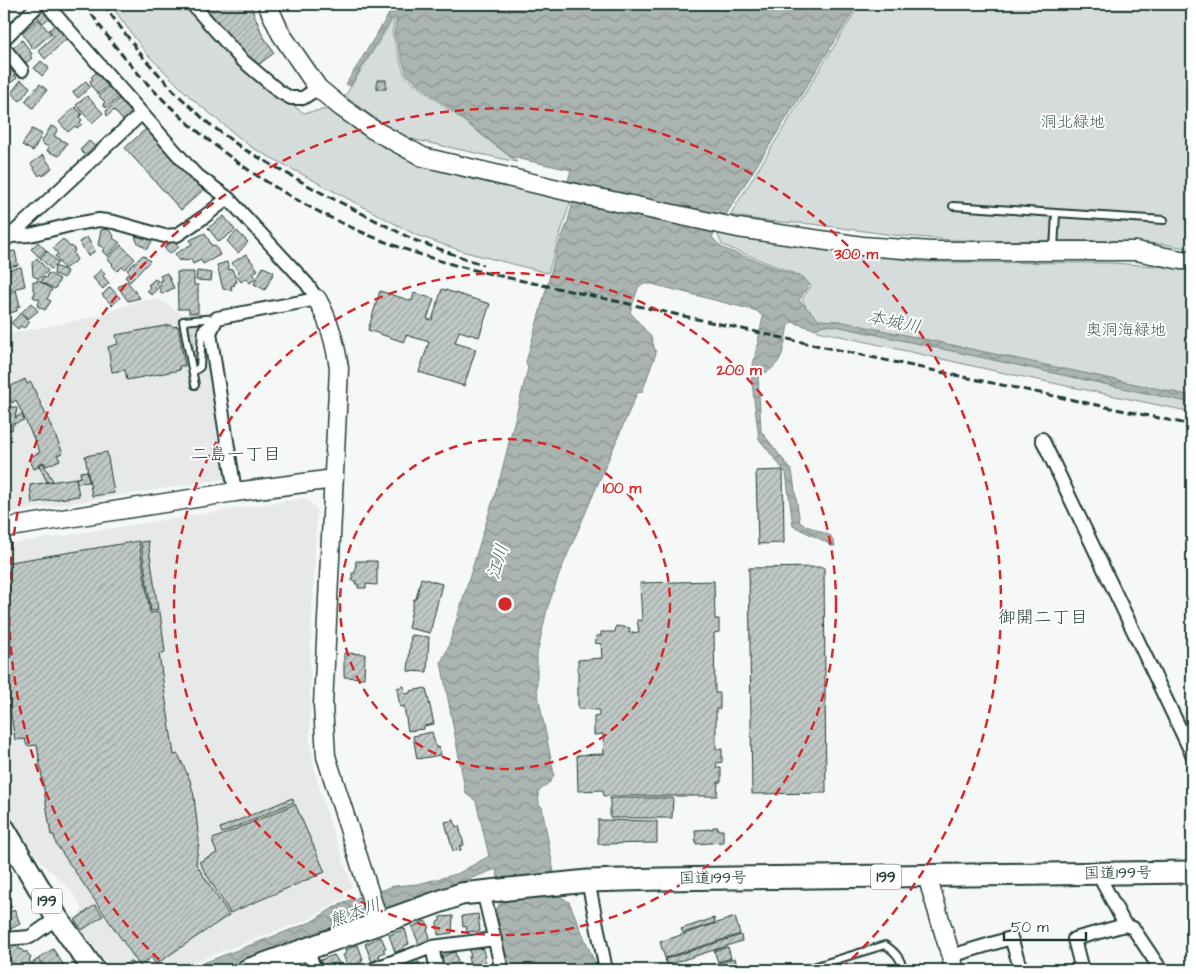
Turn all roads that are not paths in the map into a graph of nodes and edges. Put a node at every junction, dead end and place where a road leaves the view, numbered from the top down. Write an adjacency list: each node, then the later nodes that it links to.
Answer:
1 (39, 4): 5 (street)
2 (47, 4): 9 (street)
3 (192, 4): 8 (street)
4 (267, 4): 8 (street)
5 (4, 39)
6 (4, 48): 7 (street)
7 (22, 70)
8 (318, 88): 15 (street)
9 (141, 114): 10 (street); 14 (street)
10 (228, 198): 14 (street); 17 (street)
11 (953, 206): 12 (lane)
12 (1056, 213): 13 (lane); 15 (lane)
13 (1164, 220)
14 (7, 238)
15 (1054, 251): 16 (street)
16 (1192, 260)
17 (317, 299): 18 (street); 22 (street)
18 (217, 318): 19 (lane); 19 (lane); 23 (street)
19 (193, 372): 20 (lane)
20 (195, 385)
21 (1042, 439): 25 (street)
22 (334, 479): 23 (street); 34 (street)
23 (235, 492): 24 (street)
24 (4, 528)
25 (1192, 754)
26 (4, 829): 33 (highway, 199)
27 (4, 854): 33 (highway, 199)
28 (1098, 874): 29 (highway, 国道199号 / 199); 30 (highway, 国道199号 / 199); 35 (street)
29 (1191, 874)
30 (927, 876): 31 (highway, 国道199号 / 199); 40 (street)
31 (584, 881): 32 (highway, 国道199号 / 199); 48 (street)
32 (487, 891): 34 (highway, 国道199号 / 199); 37 (street)
33 (53, 921): 36 (street); 41 (highway, 199); 42 (highway, 199)
34 (378, 923): 39 (highway, 国道199号 / 199)
35 (1125, 925): 52 (street); 53 (street)
36 (4, 939)
37 (496, 939): 38 (street); 47 (street)
38 (432, 947): 45 (street); 46 (street)
39 (307, 949): 43 (highway, 国道199号 / 199); 44 (street)
40 (953, 963): 51 (street)
41 (82, 970)
42 (94, 970)
43 (248, 970)
44 (315, 970)
45 (371, 970)
46 (437, 970)
47 (502, 970)
48 (606, 970)
49 (803, 970): 50 (lane)
50 (904, 970)
51 (1021, 970)
52 (1082, 970)
53 (1161, 970)

